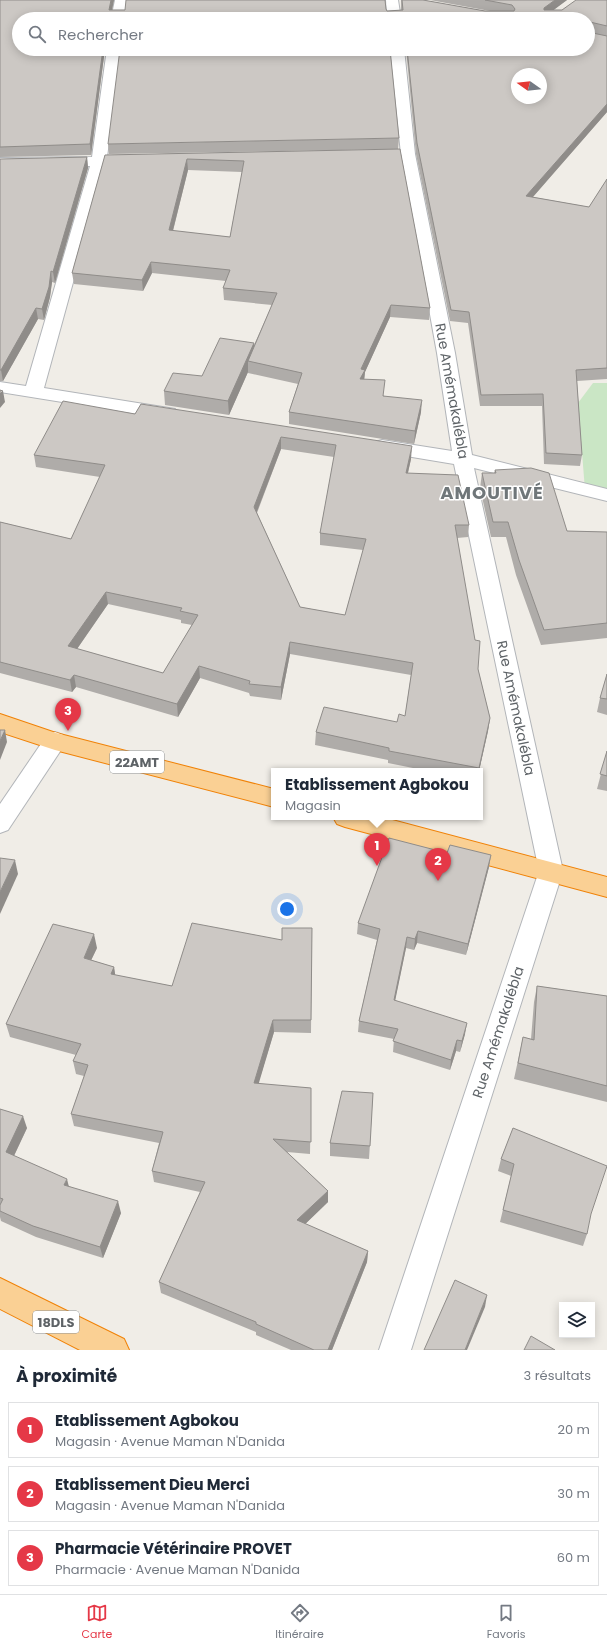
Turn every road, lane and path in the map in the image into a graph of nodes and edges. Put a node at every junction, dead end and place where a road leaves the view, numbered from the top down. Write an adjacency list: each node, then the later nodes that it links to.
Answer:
1 (121, 0): 3 (street)
2 (392, 0): 4 (street)
3 (119, 12)
4 (393, 12)
5 (113, 56): 8 (street)
6 (397, 56): 14 (street, Rue Amémakalébla)
7 (146, 160): 8 (street)
8 (98, 161): 9 (street); 11 (street)
9 (0, 163)
10 (0, 386): 11 (street)
11 (34, 391): 12 (street)
12 (182, 415)
13 (362, 443): 14 (street)
14 (463, 459): 15 (street); 21 (street, Rue Amémakalébla)
15 (607, 495)
16 (0, 723): 17 (highway, 22AMT)
17 (55, 741): 18 (highway, 22AMT); 20 (street)
18 (271, 797)
19 (356, 820): 21 (highway)
20 (0, 823)
21 (551, 871): 22 (highway); 25 (street, Rue Amémakalébla)
22 (607, 887)
23 (0, 1293): 24 (highway, 18DLS)
24 (113, 1350)
25 (395, 1350)

